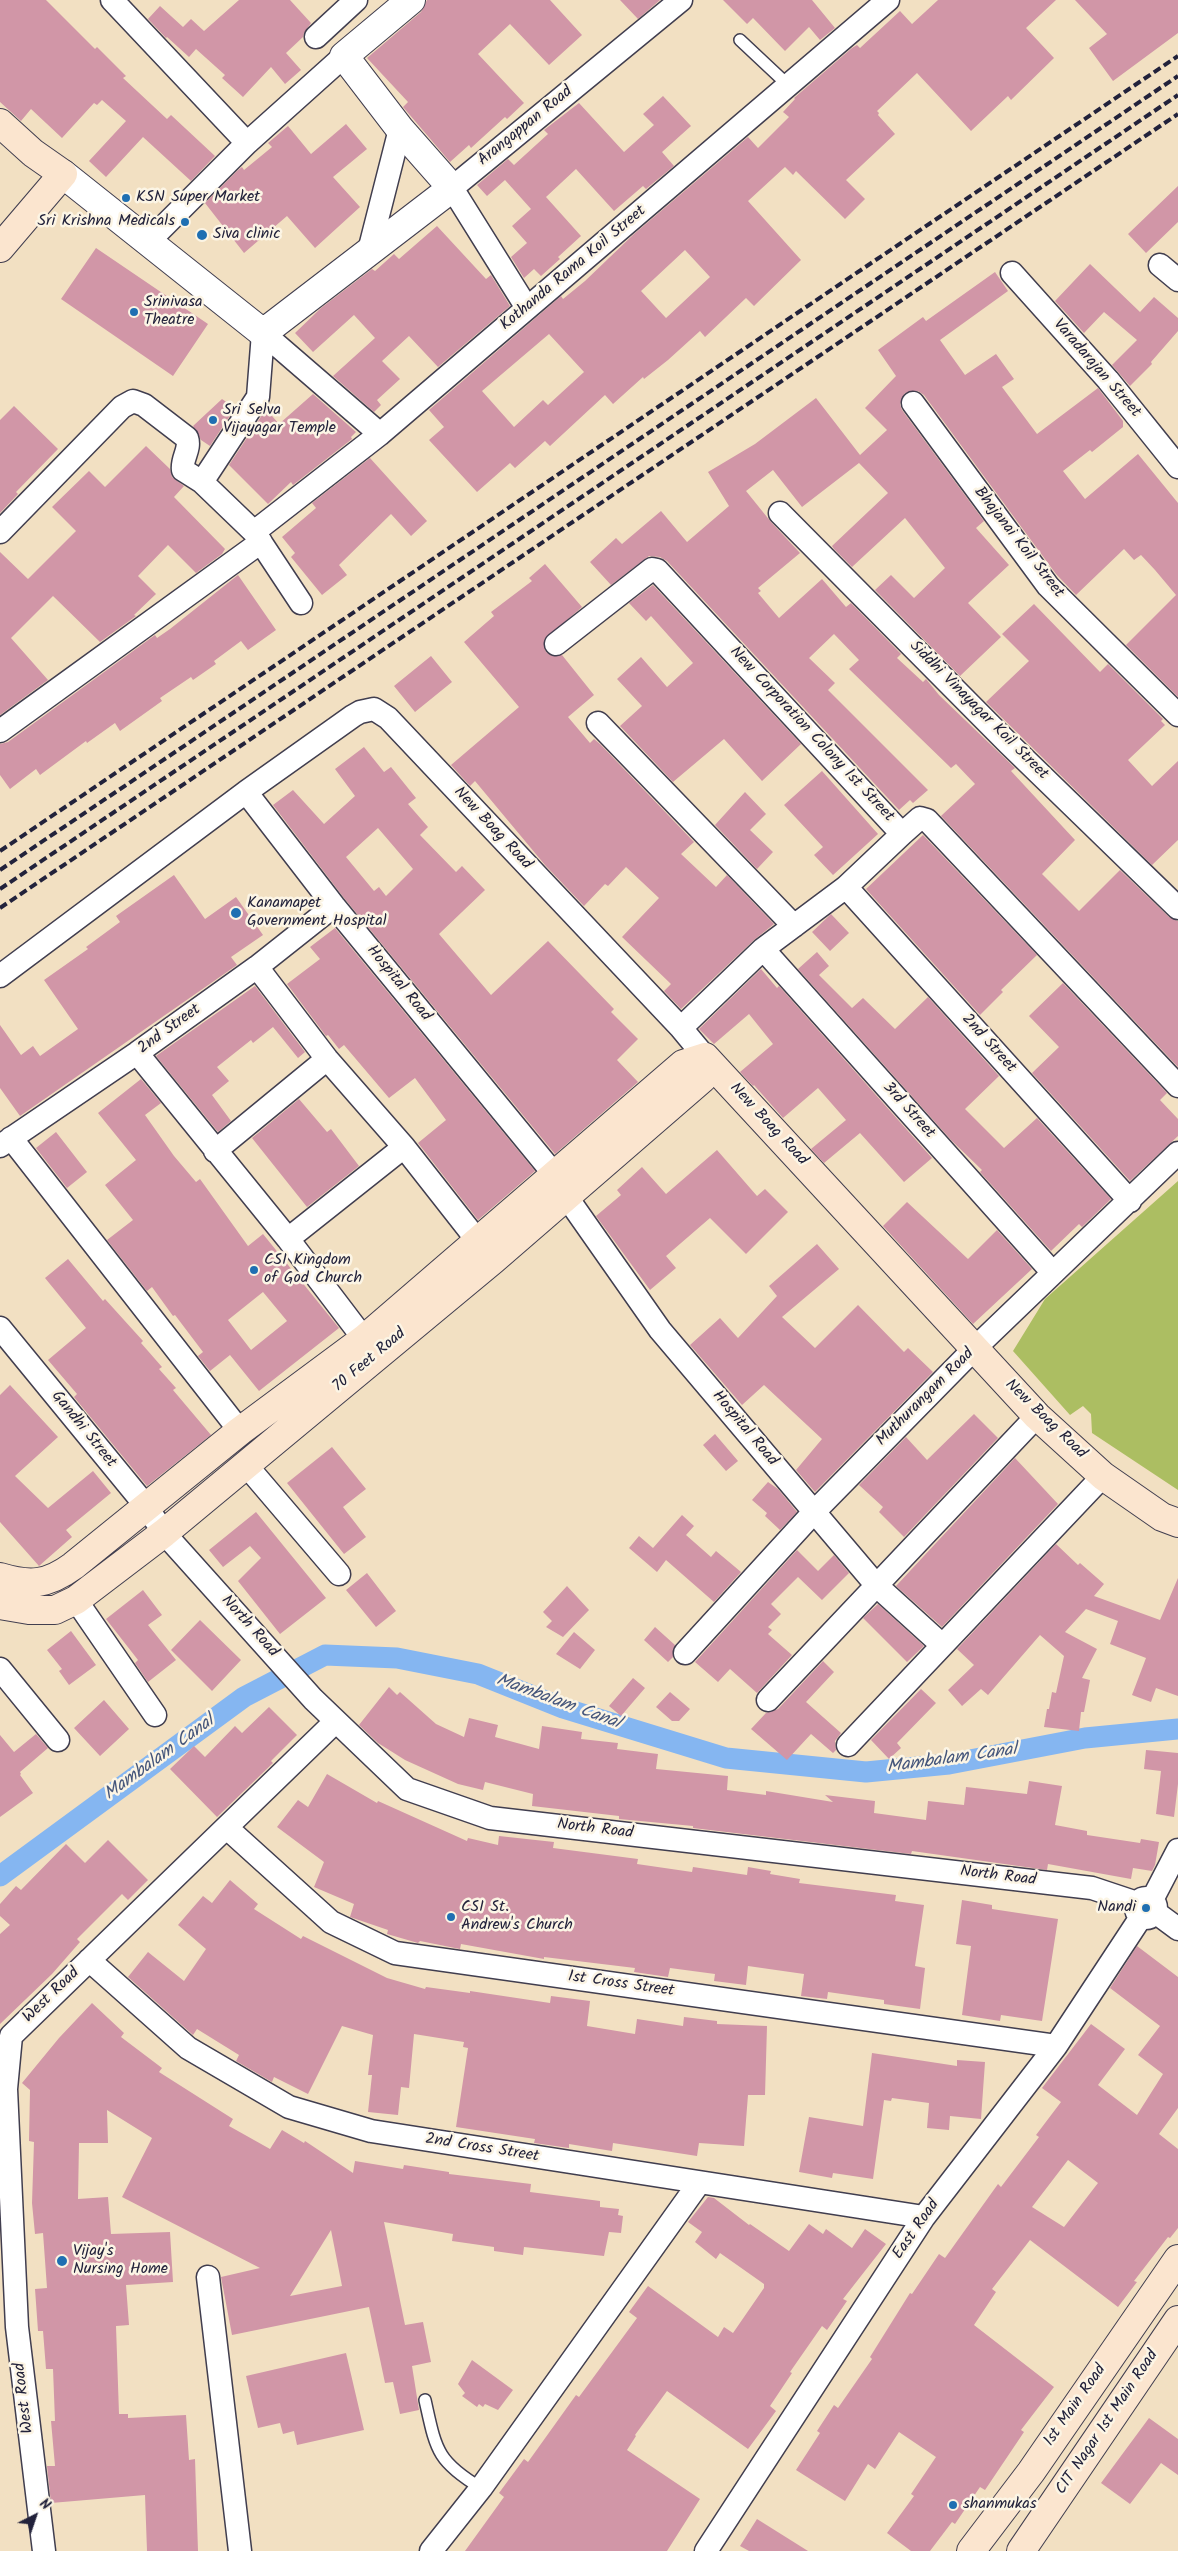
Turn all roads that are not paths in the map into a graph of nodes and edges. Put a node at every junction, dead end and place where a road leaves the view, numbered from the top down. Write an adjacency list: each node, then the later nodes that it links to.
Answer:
1 (112, 0): 12 (street)
2 (356, 0): 6 (street)
3 (411, 0): 8 (street)
4 (681, 0): 14 (street, Arangappan Road)
5 (888, 0): 9 (street, Kothanda Rama Koil Street)
6 (316, 36)
7 (740, 40): 9 (lane)
8 (344, 56): 11 (street); 12 (street)
9 (789, 86): 21 (street, Kothanda Rama Koil Street)
10 (0, 123): 13 (main road)
11 (400, 128): 14 (street); 17 (street)
12 (247, 143): 15 (street)
13 (63, 174): 15 (street); 16 (main road)
14 (452, 188): 17 (street, Arangappan Road); 21 (street)
15 (149, 241): 22 (street)
16 (0, 248)
17 (369, 251): 22 (street, Arangappan Road)
18 (1160, 265): 20 (street)
19 (1012, 273): 25 (street, Varadarajan Street)
20 (1178, 280)
21 (527, 308): 24 (street, Kothanda Rama Koil Street)
22 (263, 333): 24 (street); 26 (street)
23 (912, 403): 32 (street, Bhajanai Koil Street)
24 (380, 434): 29 (street, Kothanda Rama Koil Street)
25 (1178, 468)
26 (202, 482): 28 (street); 29 (street)
27 (780, 513): 39 (street, Siddhi Vinayagar Koil Street)
28 (0, 532)
29 (258, 537): 30 (street); 34 (street, Kothanda Rama Koil Street)
30 (301, 603)
31 (556, 644): 36 (street, New Corporation Colony 1st Street)
32 (1178, 715)
33 (598, 723): 40 (street)
34 (0, 731)
35 (246, 792): 38 (street, Hospital Road); 43 (street); 44 (street, New Boag Road)
36 (902, 834): 37 (street); 48 (street, New Corporation Colony 1st Street)
37 (846, 887): 40 (street); 54 (street, 2nd Street)
38 (334, 906): 42 (street, 2nd Street); 53 (street, Hospital Road)
39 (1178, 908)
40 (794, 926): 41 (street)
41 (763, 949): 44 (street); 57 (street, 3rd Street)
42 (258, 967): 45 (street, 2nd Street); 47 (street)
43 (0, 976)
44 (681, 1028): 46 (street, New Boag Road)
45 (137, 1054): 49 (street, 2nd Street); 51 (street)
46 (706, 1057): 53 (main road, 70 Feet Road); 60 (main road, New Boag Road)
47 (327, 1059): 50 (street); 51 (street)
48 (1178, 1086)
49 (5, 1142): 62 (street)
50 (404, 1148): 55 (street); 56 (street)
51 (215, 1151): 55 (street)
52 (1178, 1153): 54 (street, Muthurangam Road)
53 (560, 1185): 56 (main road, 70 Feet Road); 66 (street, Hospital Road)
54 (1130, 1201): 57 (street, Muthurangam Road)
55 (288, 1239): 59 (street)
56 (485, 1251): 59 (main road); 63 (main road, 70 Feet Road)
57 (1053, 1273): 60 (street, Muthurangam Road)
58 (0, 1328): 65 (street, Gandhi Street)
59 (364, 1339): 62 (main road)
60 (974, 1349): 61 (main road, New Boag Road); 66 (street, Muthurangam Road)
61 (1037, 1416): 64 (main road, New Boag Road); 71 (street)
62 (240, 1431): 65 (main road)
63 (246, 1465): 68 (main road, 70 Feet Road); 69 (street)
64 (1103, 1476): 67 (main road, New Boag Road); 74 (street)
65 (146, 1506): 68 (street, Gandhi Street); 70 (main road)
66 (814, 1512): 71 (street, Hospital Road); 75 (street, Muthurangam Road)
67 (1178, 1523)
68 (164, 1533): 72 (main road, 70 Feet Road); 79 (street, North Road)
69 (339, 1574)
70 (0, 1577)
71 (877, 1586): 74 (street, Hospital Road); 77 (street)
72 (76, 1600): 73 (main road, 70 Feet Road); 78 (street)
73 (0, 1605)
74 (942, 1645): 81 (street)
75 (685, 1653)
76 (0, 1670): 80 (street)
77 (768, 1700)
78 (155, 1715)
79 (335, 1722): 82 (street, West Road); 84 (street, North Road)
80 (58, 1740)
81 (848, 1745)
82 (227, 1828): 86 (street, West Road); 88 (street, 1st Cross Street)
83 (1178, 1850): 84 (street, East Road)
84 (1146, 1908): 85 (street, North Road); 88 (street, East Road)
85 (1178, 1929)
86 (89, 1960): 87 (street, West Road); 89 (street, 2nd Cross Street)
87 (5, 2031): 100 (street, West Road)
88 (1056, 2046): 90 (street, East Road)
89 (699, 2183): 90 (street, 2nd Cross Street); 97 (street)
90 (924, 2217): 103 (street, East Road)
91 (1178, 2260): 98 (main road, 1st Main Road)
92 (208, 2276): 101 (street)
93 (1178, 2286): 96 (main road)
94 (1178, 2320): 99 (main road, CIT Nagar 1st Main Road)
95 (425, 2400): 97 (lane)
96 (1044, 2484): 98 (main road); 99 (main road)
97 (481, 2488): 102 (street)
98 (1016, 2492): 104 (main road, 1st Main Road)
99 (1047, 2512): 105 (main road, CIT Nagar 1st Main Road)
100 (44, 2551)
101 (240, 2551)
102 (430, 2551)
103 (706, 2551)
104 (971, 2551)
105 (1020, 2551)

